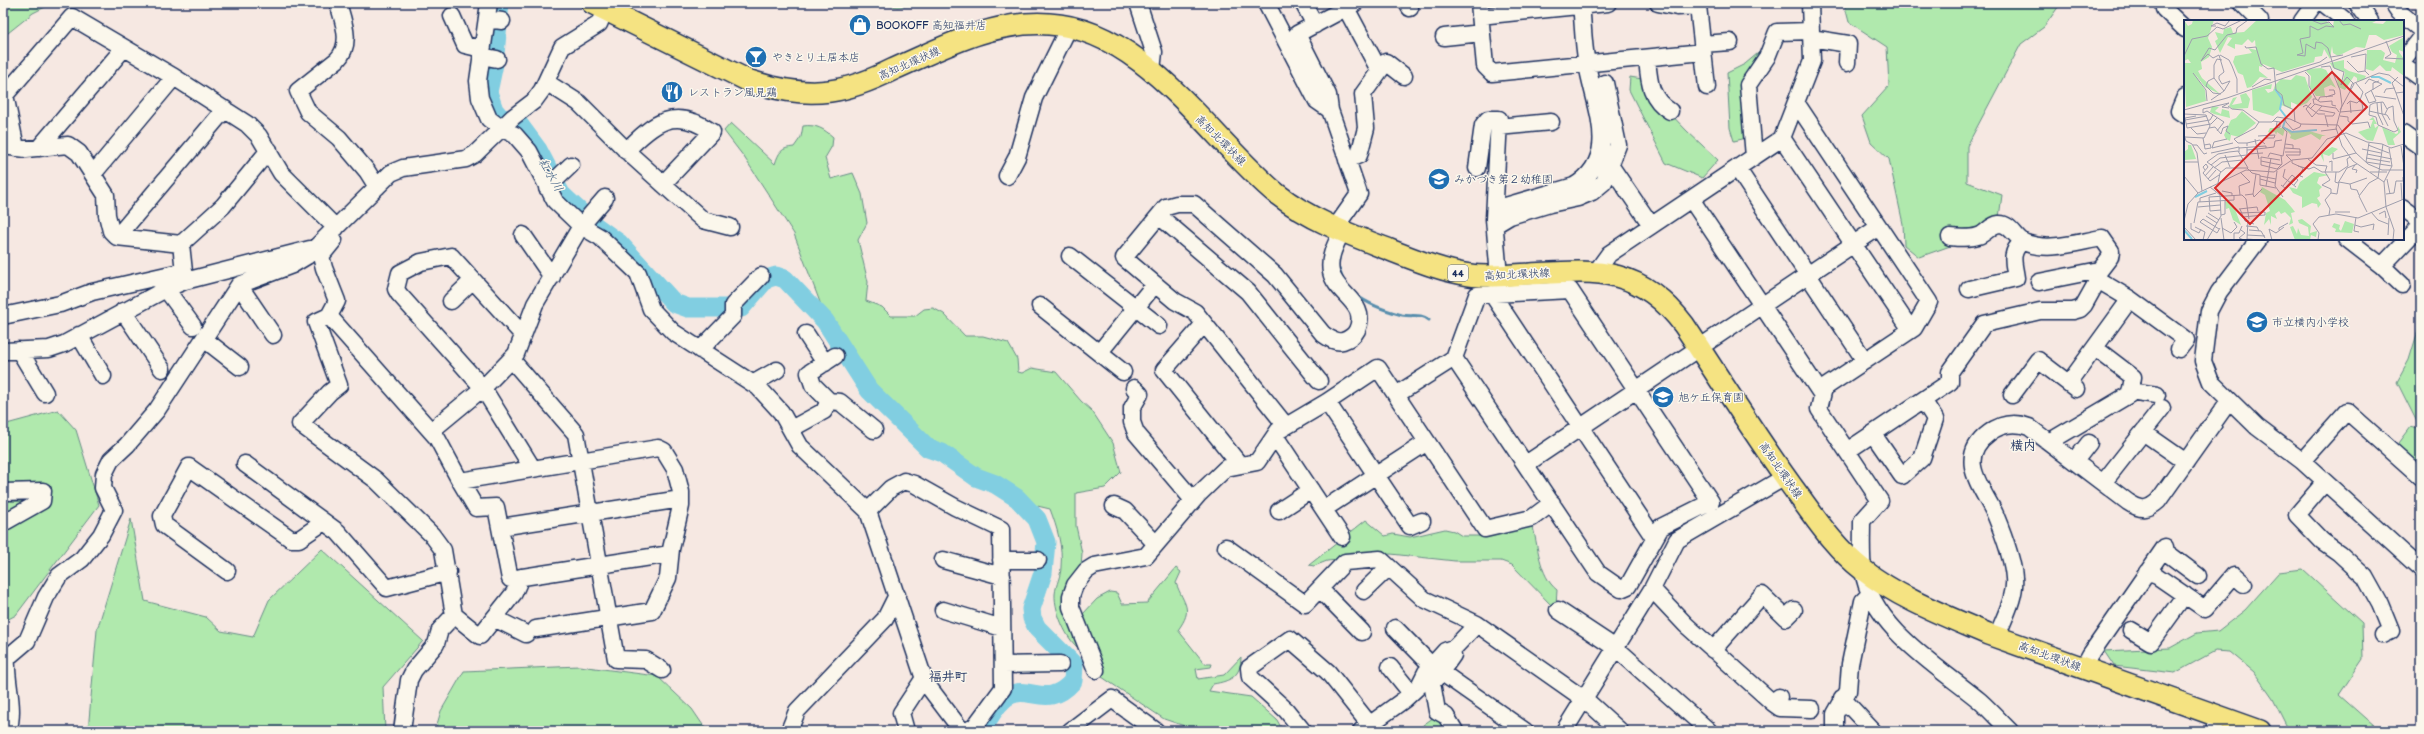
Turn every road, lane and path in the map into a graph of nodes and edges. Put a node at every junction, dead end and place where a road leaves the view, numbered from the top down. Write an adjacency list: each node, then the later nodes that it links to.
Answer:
1 (338, 3): 74 (street)
2 (489, 3): 35 (street)
3 (1138, 3): 41 (street)
4 (1266, 3): 52 (street)
5 (1303, 3): 24 (street)
6 (1608, 3): 15 (street)
7 (1658, 3): 34 (street)
8 (1810, 3): 29 (street)
9 (2163, 3): 26 (street)
10 (2242, 3): 20 (street)
11 (2315, 3): 21 (street)
12 (2323, 3): 22 (street)
13 (2357, 3): 23 (street)
14 (2392, 3): 27 (street)
15 (1581, 4): 18 (street); 39 (street)
16 (602, 5): 25 (main road, 高知北環状線 / 44); 46 (street)
17 (1350, 5): 24 (street); 42 (street)
18 (1479, 9): 28 (street)
19 (452, 16): 35 (street)
20 (2259, 20)
21 (2303, 20)
22 (2345, 20)
23 (2369, 20)
24 (1315, 25): 52 (street)
25 (1069, 27): 41 (main road, 高知北環状線 / 44); 72 (street)
26 (2184, 28)
27 (2421, 30)
28 (1482, 33): 30 (street); 39 (street)
29 (1811, 34): 38 (street); 50 (street); 65 (street)
30 (1444, 37)
31 (2421, 37): 37 (street)
32 (1730, 42): 34 (street)
33 (124, 48): 44 (street); 60 (street); 62 (street)
34 (1703, 48): 36 (street); 48 (street)
35 (486, 55): 56 (street)
36 (1647, 58): 39 (street); 53 (street)
37 (2404, 59)
38 (1847, 63)
39 (1587, 64): 80 (street)
40 (2404, 66): 45 (street)
41 (1152, 70): 88 (main road, 高知北環状線 / 44)
42 (1379, 70): 43 (street); 66 (street)
43 (1404, 76)
44 (174, 77): 51 (street); 71 (street)
45 (2421, 78)
46 (546, 82): 56 (street); 64 (street)
47 (1605, 83): 68 (street)
48 (1706, 87)
49 (2184, 99): 54 (street)
50 (1797, 104): 59 (street); 86 (street)
51 (225, 109): 63 (street); 90 (street)
52 (1330, 110): 66 (street)
53 (1670, 111)
54 (2184, 114)
55 (1551, 122): 57 (street)
56 (507, 123): 74 (street); 75 (street)
57 (1498, 127): 69 (street); 80 (street)
58 (2404, 135): 61 (street)
59 (1782, 138): 65 (street); 96 (street)
60 (9, 147): 62 (street)
61 (2421, 147)
62 (39, 148): 71 (street)
63 (269, 150): 82 (street); 95 (street)
64 (626, 151): 73 (street); 73 (street)
65 (1754, 157): 70 (street)
66 (1347, 160): 88 (street)
67 (571, 165): 75 (street)
68 (1610, 165): 80 (street); 85 (street)
69 (1477, 168)
70 (1737, 168): 77 (street); 101 (street)
71 (93, 174): 90 (street)
72 (1007, 176)
73 (663, 184): 87 (street)
74 (377, 187): 82 (street)
75 (547, 188): 84 (street)
76 (605, 198): 84 (street)
77 (1691, 199): 85 (street); 117 (street)
78 (2404, 209): 81 (street)
79 (1158, 216): 88 (street); 108 (street); 145 (street)
80 (1495, 217): 110 (street)
81 (2421, 221)
82 (340, 224): 97 (street); 121 (street)
83 (2421, 225): 99 (street)
84 (581, 226): 103 (street); 134 (street)
85 (1651, 226): 100 (street)
86 (1879, 227): 96 (street); 125 (street)
87 (730, 228)
88 (1338, 229): 110 (main road, 高知北環状線 / 44)
89 (523, 235): 103 (street)
90 (117, 237): 95 (street)
91 (1950, 237): 94 (street)
92 (2258, 240): 157 (street)
93 (2348, 240): 99 (street)
94 (2022, 242): 105 (street); 113 (street)
95 (181, 244): 102 (street)
96 (1854, 244): 101 (street); 125 (street)
97 (317, 247): 102 (street); 109 (street)
98 (1070, 256): 118 (street)
99 (2382, 266): 111 (street)
100 (1596, 272): 110 (main road, 高知北環状線 / 44); 131 (main road, 高知北環状線 / 44)
101 (1808, 275): 117 (street); 139 (street)
102 (184, 276): 112 (street); 120 (street)
103 (552, 276): 129 (street)
104 (761, 276): 134 (street)
105 (2098, 277): 107 (street); 114 (street); 155 (street)
106 (473, 280): 115 (street); 129 (street); 147 (street)
107 (2039, 282)
108 (1155, 284): 118 (street); 122 (street)
109 (239, 285): 128 (street); 130 (street)
110 (1495, 285): 137 (street); 149 (street); 159 (street)
111 (2402, 285)
112 (166, 289): 119 (street); 123 (street)
113 (1969, 289)
114 (2130, 299): 132 (street); 133 (street)
115 (451, 301)
116 (1040, 306): 135 (street)
117 (1762, 306): 131 (street); 153 (street)
118 (1136, 308): 124 (street); 135 (street)
119 (123, 311): 127 (street); 141 (street)
120 (3, 316)
121 (329, 316): 162 (street); 211 (street)
122 (1204, 324): 163 (street); 176 (street)
123 (194, 326)
124 (1159, 326)
125 (1911, 330): 139 (street)
126 (806, 334): 156 (street)
127 (79, 335): 136 (street); 144 (street)
128 (273, 335)
129 (523, 335): 138 (street)
130 (204, 339): 140 (street); 252 (street)
131 (1699, 348): 149 (street); 179 (main road, 高知北環状線 / 44)
132 (2095, 348): 150 (street); 154 (street)
133 (2179, 349)
134 (700, 350): 146 (street)
135 (1099, 353): 143 (street)
136 (8, 354): 151 (street)
137 (1454, 358): 152 (street); 175 (street)
138 (511, 359): 147 (street); 170 (street)
139 (1865, 361): 153 (street)
140 (240, 367)
141 (162, 369)
142 (777, 370): 146 (street)
143 (1124, 372)
144 (103, 376)
145 (1320, 380)
146 (754, 384): 160 (street)
147 (483, 388): 162 (street); 177 (street)
148 (1134, 388): 187 (street)
149 (1636, 390): 159 (street); 199 (street)
150 (2130, 391): 164 (street); 167 (street)
151 (46, 393)
152 (1396, 395): 158 (street); 166 (street)
153 (1822, 395): 169 (street)
154 (2012, 395)
155 (1923, 400): 165 (street); 165 (street)
156 (829, 401): 160 (street); 161 (street)
157 (2230, 401): 171 (street); 173 (street)
158 (1327, 402): 163 (street); 178 (street)
159 (1581, 428): 175 (street); 199 (street)
160 (791, 429): 191 (street)
161 (874, 430)
162 (432, 431): 181 (street)
163 (1281, 431): 176 (street); 184 (street)
164 (2143, 432): 173 (street); 183 (street)
165 (1873, 434): 169 (street)
166 (1427, 442): 178 (street); 188 (street)
167 (2049, 442): 172 (street); 235 (street)
168 (2089, 443): 172 (street)
169 (1847, 451): 210 (street)
170 (581, 461): 177 (street); 186 (street); 193 (street)
171 (2302, 461): 180 (street); 182 (street)
172 (2075, 462): 183 (street)
173 (2186, 462): 183 (street)
174 (245, 464): 195 (street)
175 (1526, 464): 188 (street)
176 (1240, 465): 187 (street)
177 (533, 469): 181 (street)
178 (1376, 475): 190 (street); 194 (street)
179 (1785, 477): 210 (main road, 高知北環状線 / 44); 218 (street)
180 (2421, 477)
181 (460, 481): 197 (street)
182 (2325, 482): 208 (street); 234 (street)
183 (2103, 483)
184 (1311, 490): 190 (street); 192 (street)
185 (3, 492): 196 (street)
186 (681, 499): 193 (street); 202 (street)
187 (1193, 500): 200 (street)
188 (1552, 503): 199 (street)
189 (1114, 506): 200 (street)
190 (1324, 510): 198 (street)
191 (868, 511): 204 (street); 221 (street)
192 (1279, 512)
193 (590, 514): 197 (street); 206 (street)
194 (1422, 521)
195 (324, 522): 209 (street); 211 (street)
196 (3, 523)
197 (501, 527): 215 (street)
198 (1342, 537)
199 (1654, 538)
200 (1156, 544): 244 (street)
201 (1226, 547): 217 (street)
202 (670, 554): 206 (street); 227 (street)
203 (943, 560): 213 (street)
204 (1001, 560): 205 (street); 213 (street)
205 (1038, 560)
206 (600, 565): 215 (street); 227 (street)
207 (1389, 567): 217 (street); 219 (street); 229 (street)
208 (2421, 569)
209 (227, 571)
210 (1863, 571): 220 (street); 235 (main road, 高知北環状線 / 44)
211 (448, 572): 226 (street)
212 (2147, 572): 214 (street); 222 (street); 241 (street)
213 (1002, 576): 230 (street)
214 (2198, 576)
215 (522, 577): 228 (street)
216 (2244, 584): 222 (street)
217 (1320, 589): 233 (street)
218 (1652, 589): 236 (street); 237 (street)
219 (1364, 591)
220 (1871, 594): 247 (street); 268 (street)
221 (898, 595): 245 (street); 254 (street)
222 (2185, 595): 232 (street)
223 (943, 610): 230 (street)
224 (1558, 610): 236 (street)
225 (1794, 610): 237 (street)
226 (454, 615): 228 (street); 253 (street)
227 (609, 617): 228 (street); 243 (street)
228 (494, 618)
229 (1477, 624): 242 (street); 248 (street)
230 (1002, 628): 239 (street)
231 (1395, 628): 242 (street)
232 (2131, 630)
233 (1362, 632)
234 (2383, 635)
235 (1997, 637): 241 (main road, 高知北環状線 / 44)
236 (1617, 649): 248 (street); 265 (street)
237 (1713, 650): 249 (street)
238 (1060, 664): 239 (street)
239 (1003, 665): 257 (street)
240 (1390, 667): 246 (street)
241 (2083, 668): 250 (main road, 高知北環状線 / 44)
242 (1436, 669): 246 (street); 261 (street); 262 (street)
243 (662, 670)
244 (1096, 670)
245 (924, 678): 255 (street); 256 (street)
246 (1411, 693): 251 (street)
247 (1842, 698): 266 (street); 267 (street)
248 (1584, 700): 263 (street); 264 (street)
249 (1812, 710)
250 (2216, 723): 269 (main road, 高知北環状線 / 44)
251 (1365, 728): 260 (street)
252 (8, 731)
253 (402, 731)
254 (789, 731)
255 (906, 731)
256 (962, 731)
257 (967, 731)
258 (1070, 731): 259 (street)
259 (1156, 731)
260 (1303, 731)
261 (1455, 731)
262 (1525, 731)
263 (1564, 731)
264 (1620, 731)
265 (1709, 731)
266 (1835, 731)
267 (1873, 731)
268 (2010, 731)
269 (2260, 731)

